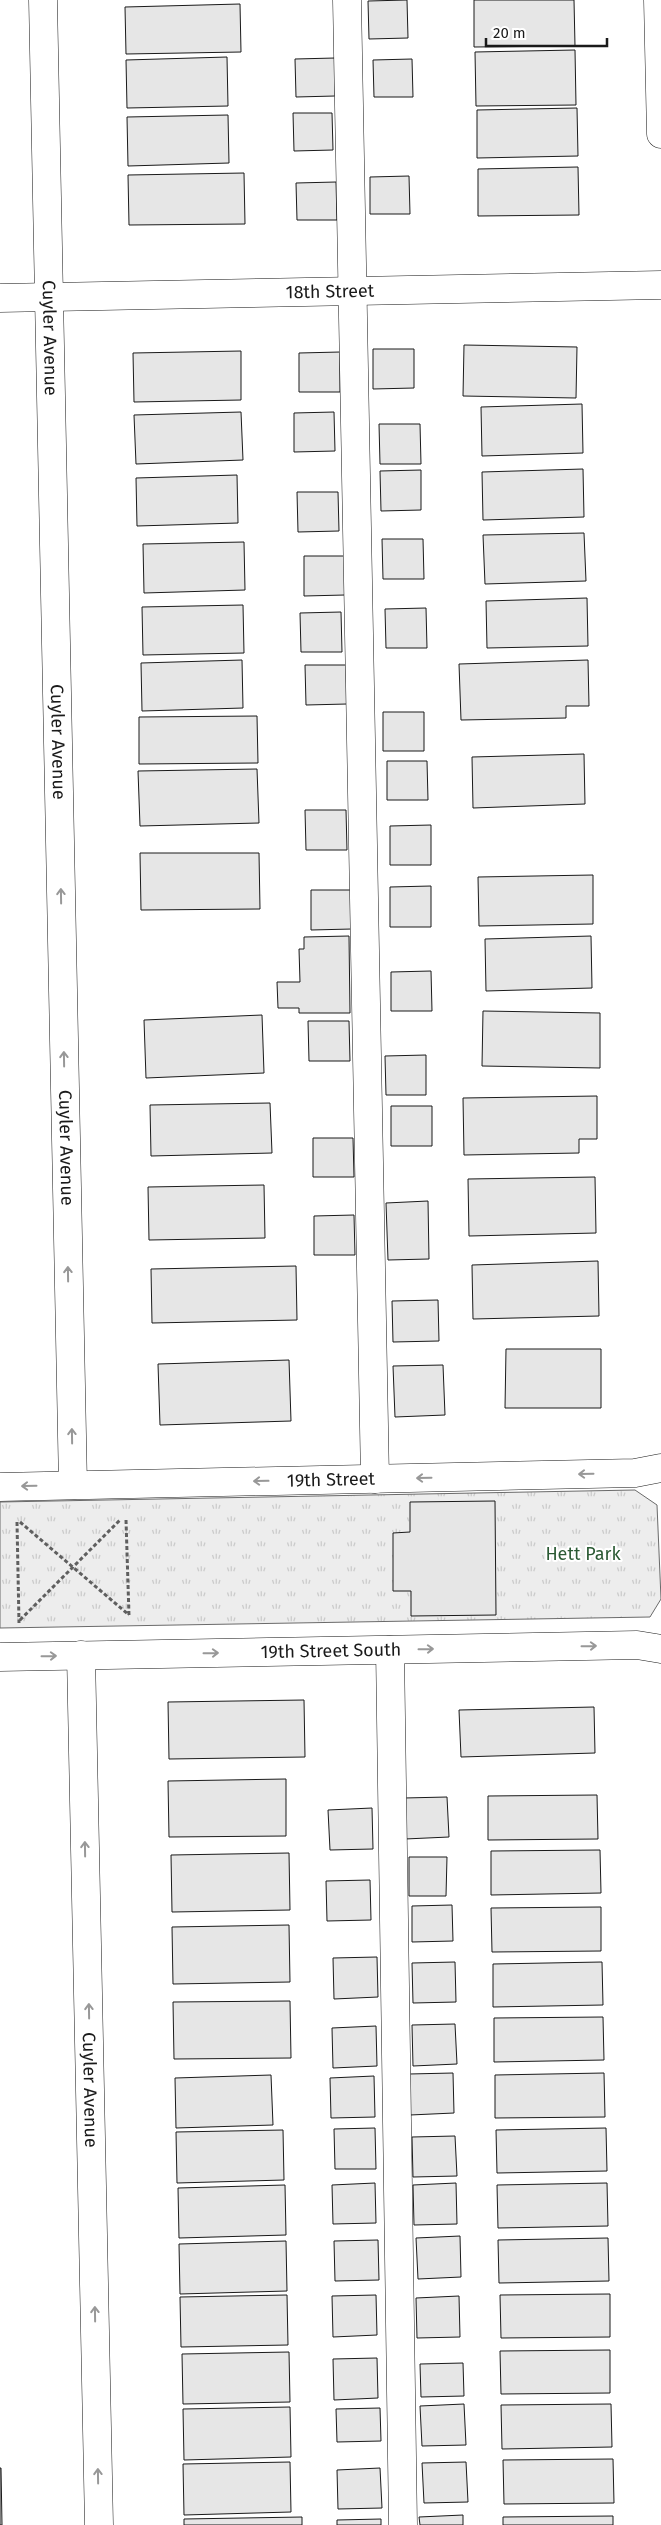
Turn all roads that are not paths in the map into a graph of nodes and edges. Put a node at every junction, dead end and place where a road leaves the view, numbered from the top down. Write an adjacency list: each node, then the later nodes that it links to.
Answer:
1 (43, 0): 7 (street, Cuyler Avenue)
2 (347, 0): 6 (street)
3 (658, 0): 4 (street)
4 (661, 134)
5 (661, 285): 6 (street, 18th Street)
6 (354, 291): 7 (street, 18th Street); 10 (street)
7 (49, 297): 8 (street, 18th Street); 11 (street, Cuyler Avenue, one-way to 7)
8 (0, 298)
9 (661, 1468): 10 (street, 19th Street, one-way to 10)
10 (375, 1479): 11 (street, 19th Street, one-way to 11)
11 (73, 1485): 12 (street, 19th Street, one-way to 12)
12 (0, 1487)
13 (661, 1649): 14 (street, 19th Street South, one-way to 13)
14 (390, 1650): 15 (street, 19th Street South, one-way to 14); 18 (street)
15 (81, 1655): 16 (street, 19th Street South, one-way to 15); 17 (street, Cuyler Avenue, one-way to 15)
16 (0, 1657)
17 (99, 2525)
18 (403, 2525)

